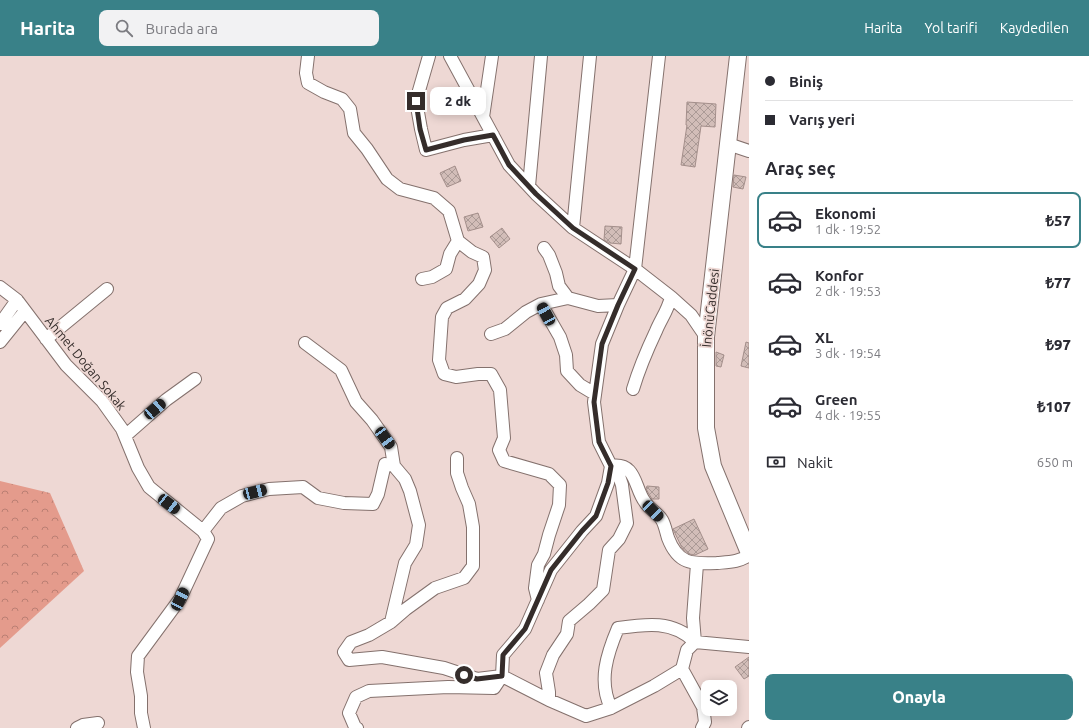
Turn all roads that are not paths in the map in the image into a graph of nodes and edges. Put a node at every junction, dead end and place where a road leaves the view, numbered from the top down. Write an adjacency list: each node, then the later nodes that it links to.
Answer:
1 (308, 56): 15 (street)
2 (429, 56): 10 (street)
3 (450, 56): 9 (street)
4 (492, 56): 9 (street)
5 (541, 56): 13 (street)
6 (590, 56): 14 (street)
7 (659, 56): 17 (street)
8 (738, 56): 11 (main road, İnönüCaddesi)
9 (483, 117): 10 (street)
10 (493, 135): 13 (street)
11 (728, 144): 12 (street); 29 (main road, İnönüCaddesi)
12 (749, 151)
13 (529, 186): 14 (street)
14 (573, 228): 17 (street)
15 (458, 241): 18 (street); 43 (street)
16 (544, 248): 22 (street)
17 (635, 269): 21 (street); 25 (street)
18 (422, 279)
19 (0, 287): 23 (street, Ahmet Doğan Sokak)
20 (107, 290): 30 (street)
21 (672, 296): 29 (street); 34 (street)
22 (568, 298): 24 (street); 25 (street)
23 (17, 300): 26 (street, Ahmet Doğan Sokak); 27 (street)
24 (541, 304): 28 (street); 35 (street)
25 (618, 305): 35 (street)
26 (25, 311): 30 (street, Ahmet Doğan Sokak); 31 (street)
27 (0, 324)
28 (491, 334)
29 (706, 337): 41 (main road, İnönüCaddesi)
30 (46, 339): 36 (street, Ahmet Doğan Sokak)
31 (0, 342)
32 (306, 343): 38 (street)
33 (194, 379): 36 (street)
34 (633, 389)
35 (595, 394): 39 (street)
36 (125, 436): 40 (street, Ahmet Doğan Sokak)
37 (457, 458): 44 (street)
38 (394, 466): 40 (street); 44 (street)
39 (611, 466): 42 (street); 43 (street); 49 (street)
40 (203, 531): 53 (street)
41 (749, 554): 42 (street)
42 (697, 564): 45 (street)
43 (538, 601): 48 (street)
44 (391, 622): 48 (street)
45 (695, 642): 46 (street); 47 (street); 50 (street)
46 (749, 647)
47 (682, 669): 50 (street); 55 (street)
48 (502, 676): 49 (street); 54 (street)
49 (549, 700): 50 (street)
50 (611, 708)
51 (98, 723): 52 (street)
52 (77, 728)
53 (144, 728)
54 (355, 728)
55 (702, 728)

